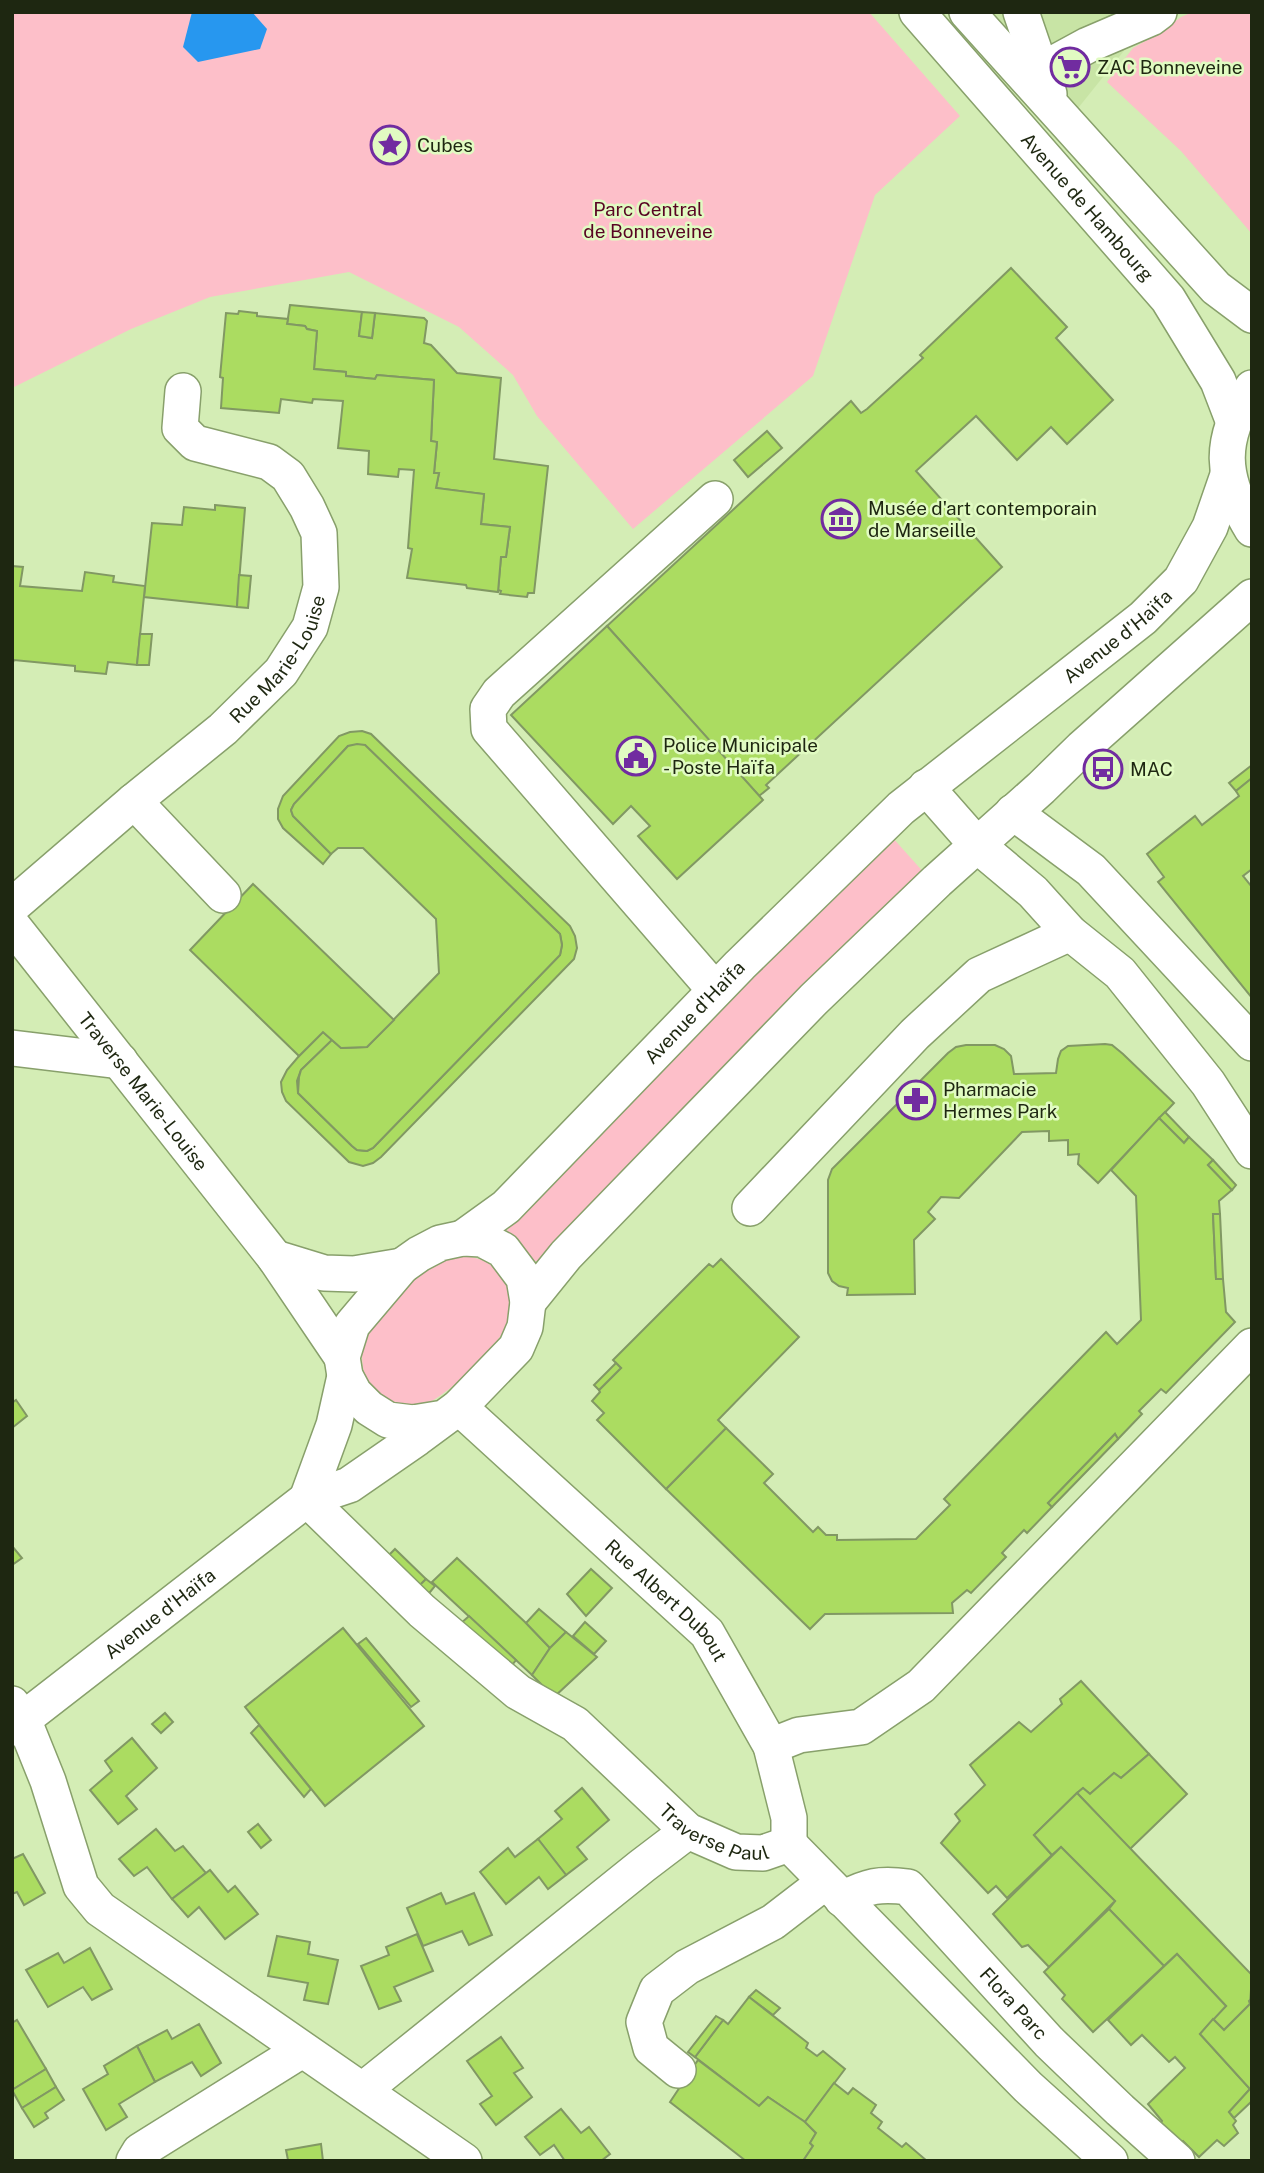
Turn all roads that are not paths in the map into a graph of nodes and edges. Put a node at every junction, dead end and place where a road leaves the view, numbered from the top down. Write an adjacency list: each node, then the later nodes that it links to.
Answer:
1 (917, 12): 10 (street, Avenue de Hambourg)
2 (967, 12): 6 (street, Avenue de Hambourg)
3 (1021, 12): 5 (street)
4 (1159, 12): 5 (street)
5 (1042, 70): 6 (street)
6 (1052, 107): 7 (street, Avenue de Hambourg)
7 (1252, 315)
8 (1252, 388): 10 (street)
9 (183, 391): 16 (street, Rue Marie-Louise)
10 (1233, 420): 11 (street)
11 (1228, 475): 13 (street); 15 (street, Avenue d'Haïfa)
12 (715, 499): 23 (street)
13 (1252, 529)
14 (1252, 597): 17 (street)
15 (926, 787): 18 (street); 23 (street, Avenue d'Haïfa)
16 (134, 801): 19 (street); 20 (street, Rue Marie-Louise)
17 (1013, 812): 18 (street); 24 (street)
18 (977, 845): 22 (street); 32 (street)
19 (223, 895)
20 (12, 905)
21 (12, 925): 26 (street, Traverse Marie-Louise)
22 (1070, 933): 27 (street); 28 (street)
23 (715, 990): 29 (street, Avenue d'Haïfa)
24 (1252, 1043)
25 (12, 1048): 26 (street)
26 (120, 1061): 30 (street, Traverse Marie-Louise)
27 (1252, 1151)
28 (750, 1208)
29 (463, 1238): 31 (street); 32 (street)
30 (275, 1258): 31 (street); 34 (street, Traverse Marie-Louise)
31 (402, 1266): 34 (street)
32 (528, 1302): 35 (street)
33 (1252, 1346): 38 (street)
34 (344, 1366): 35 (street); 36 (street)
35 (451, 1413): 36 (street, Avenue d'Haïfa); 38 (street, Rue Albert Dubout)
36 (307, 1499): 37 (street, Avenue d'Haïfa); 39 (street, Traverse Paul)
37 (16, 1717): 42 (street)
38 (771, 1746): 40 (street, Rue Albert Dubout)
39 (688, 1830): 40 (street, Traverse Paul); 44 (street)
40 (789, 1844): 41 (street, Traverse Paul)
41 (833, 1890): 43 (street, Flora Parc); 47 (street, Traverse Paul); 48 (street, Flora Parc)
42 (302, 2050): 44 (street); 45 (street)
43 (678, 2070)
44 (363, 2090): 46 (street)
45 (134, 2161)
46 (464, 2161)
47 (1110, 2161)
48 (1177, 2161)

